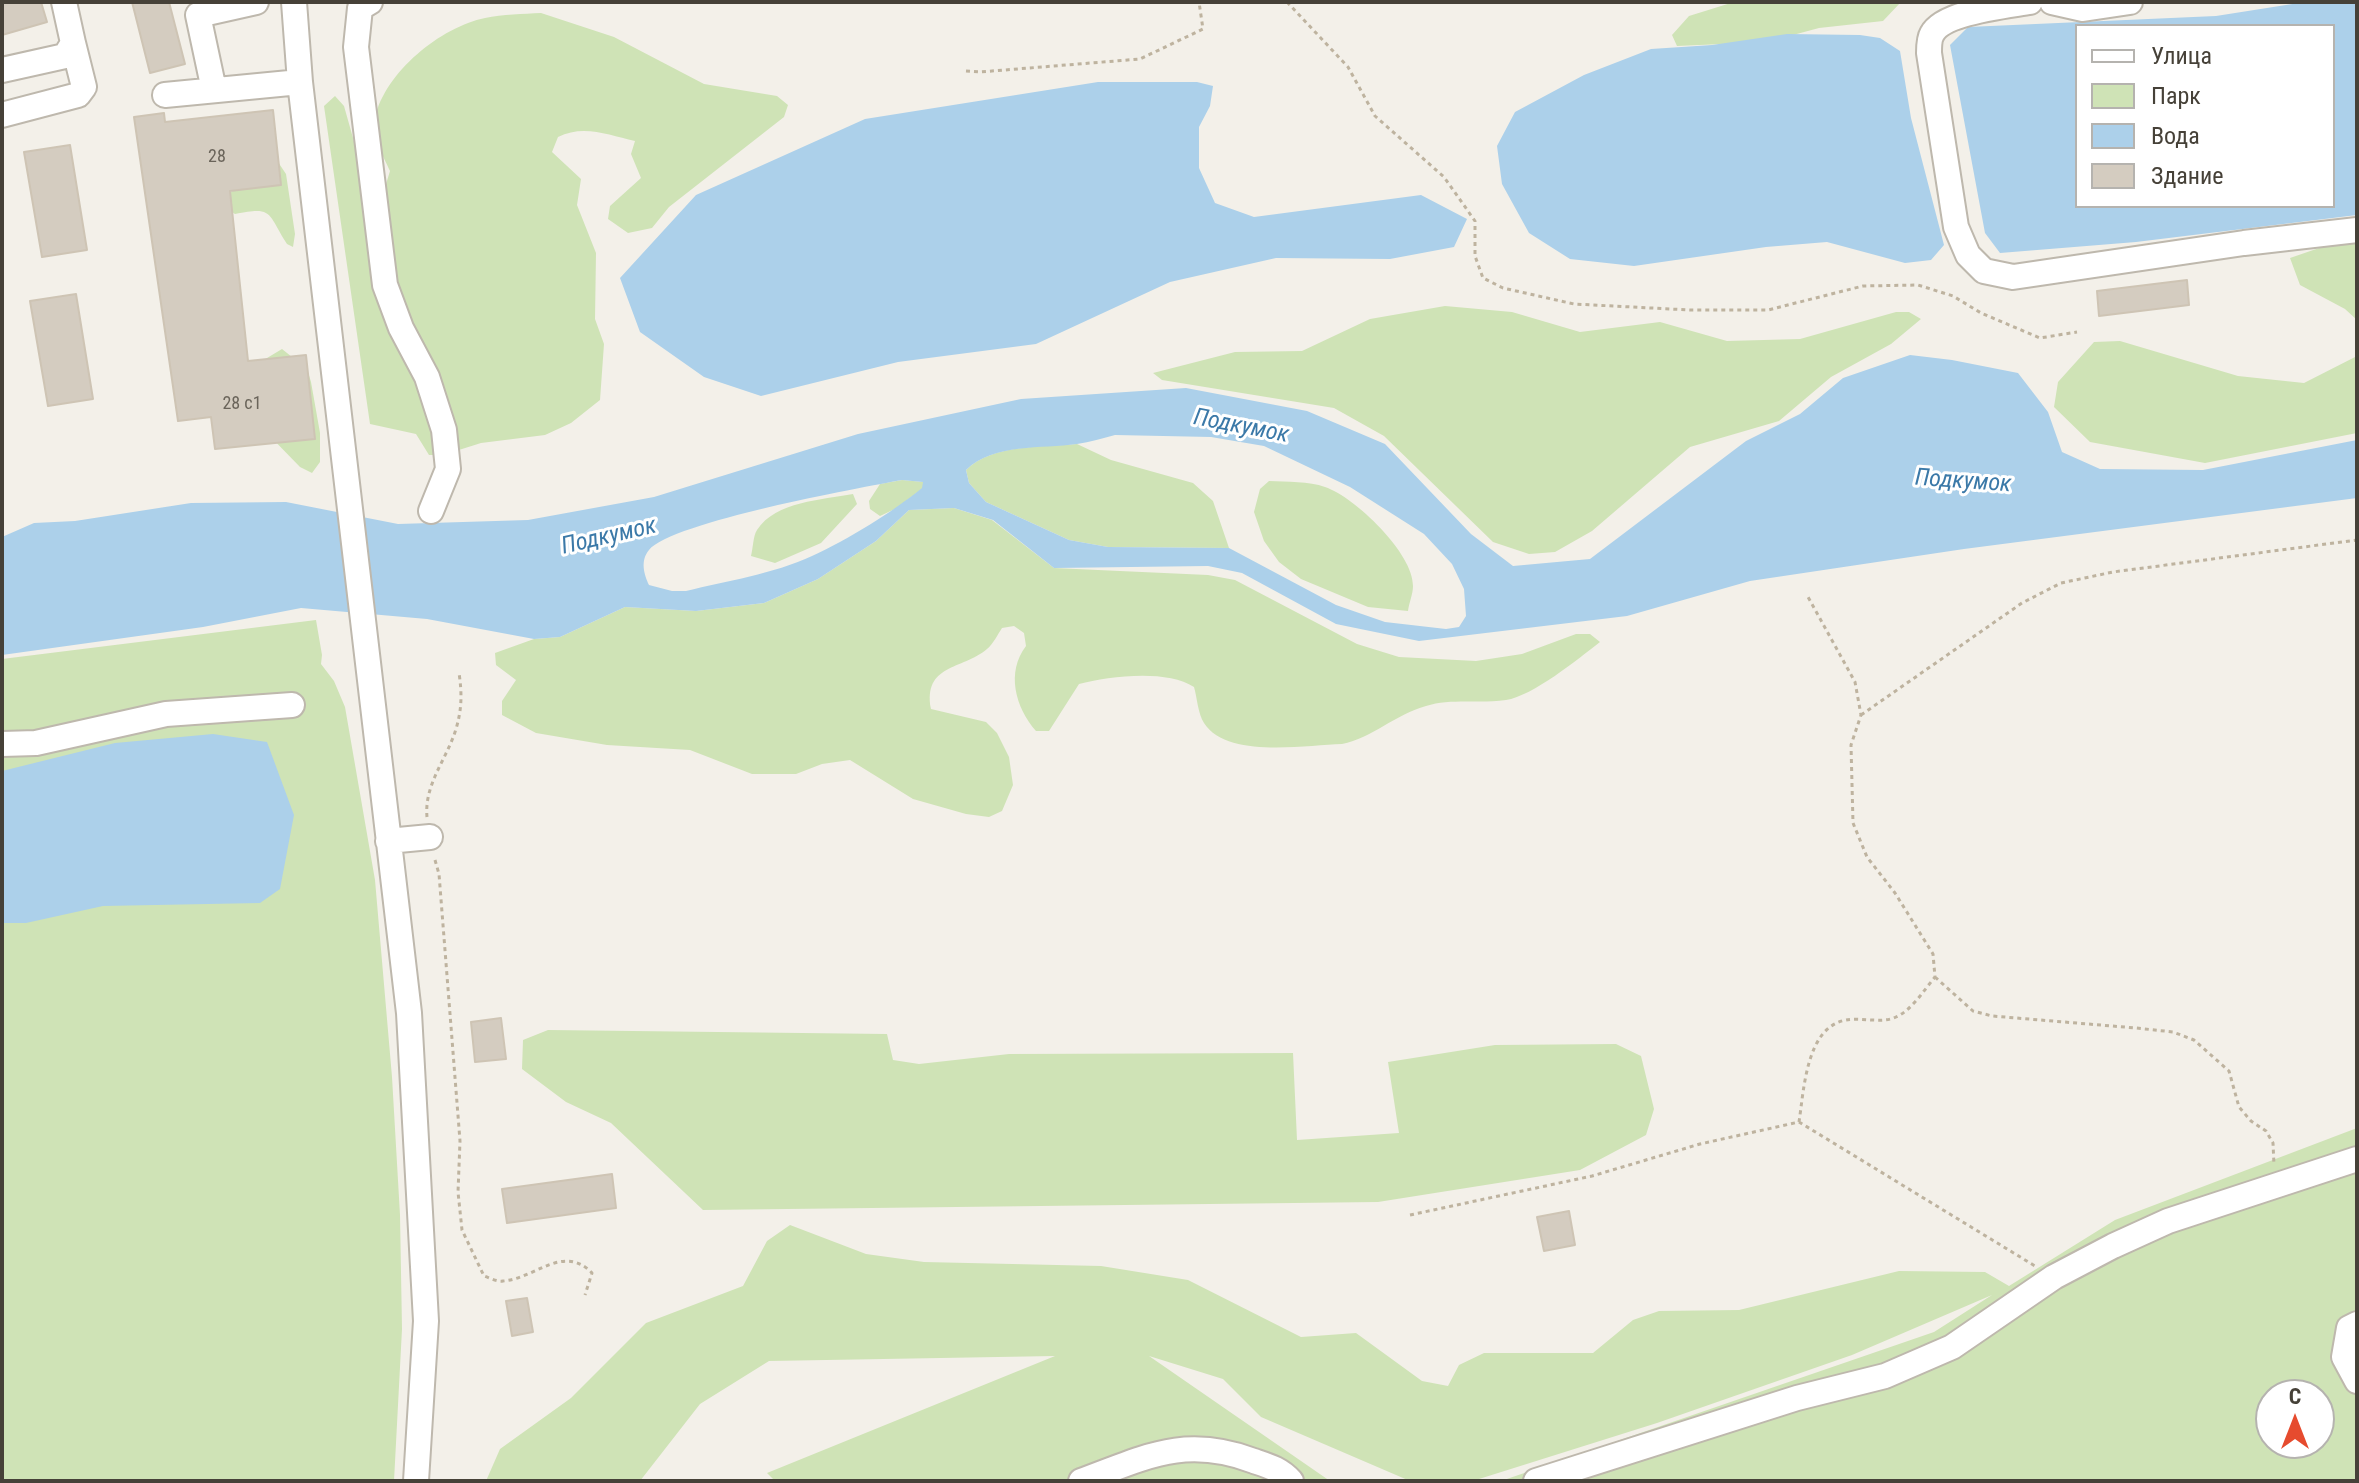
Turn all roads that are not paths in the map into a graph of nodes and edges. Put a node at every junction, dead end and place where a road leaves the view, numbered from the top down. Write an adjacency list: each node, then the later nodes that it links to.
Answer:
1 (64, 2): 8 (street)
2 (256, 2): 11 (street)
3 (294, 2): 10 (street)
4 (370, 2): 15 (street)
5 (2030, 2): 14 (street)
6 (2052, 2): 7 (street)
7 (2130, 2)
8 (73, 43): 9 (street); 13 (street)
9 (2, 70)
10 (300, 82): 11 (street); 19 (street)
11 (214, 90): 12 (street)
12 (165, 95)
13 (2, 115)
14 (2357, 230)
15 (431, 511)
16 (292, 705): 17 (street)
17 (2, 744)
18 (430, 837): 19 (street)
19 (388, 841): 23 (street)
20 (2357, 1159): 26 (street)
21 (2357, 1324): 22 (street)
22 (2357, 1381)
23 (416, 1481)
24 (1081, 1481): 25 (street)
25 (1291, 1481)
26 (1536, 1481)

